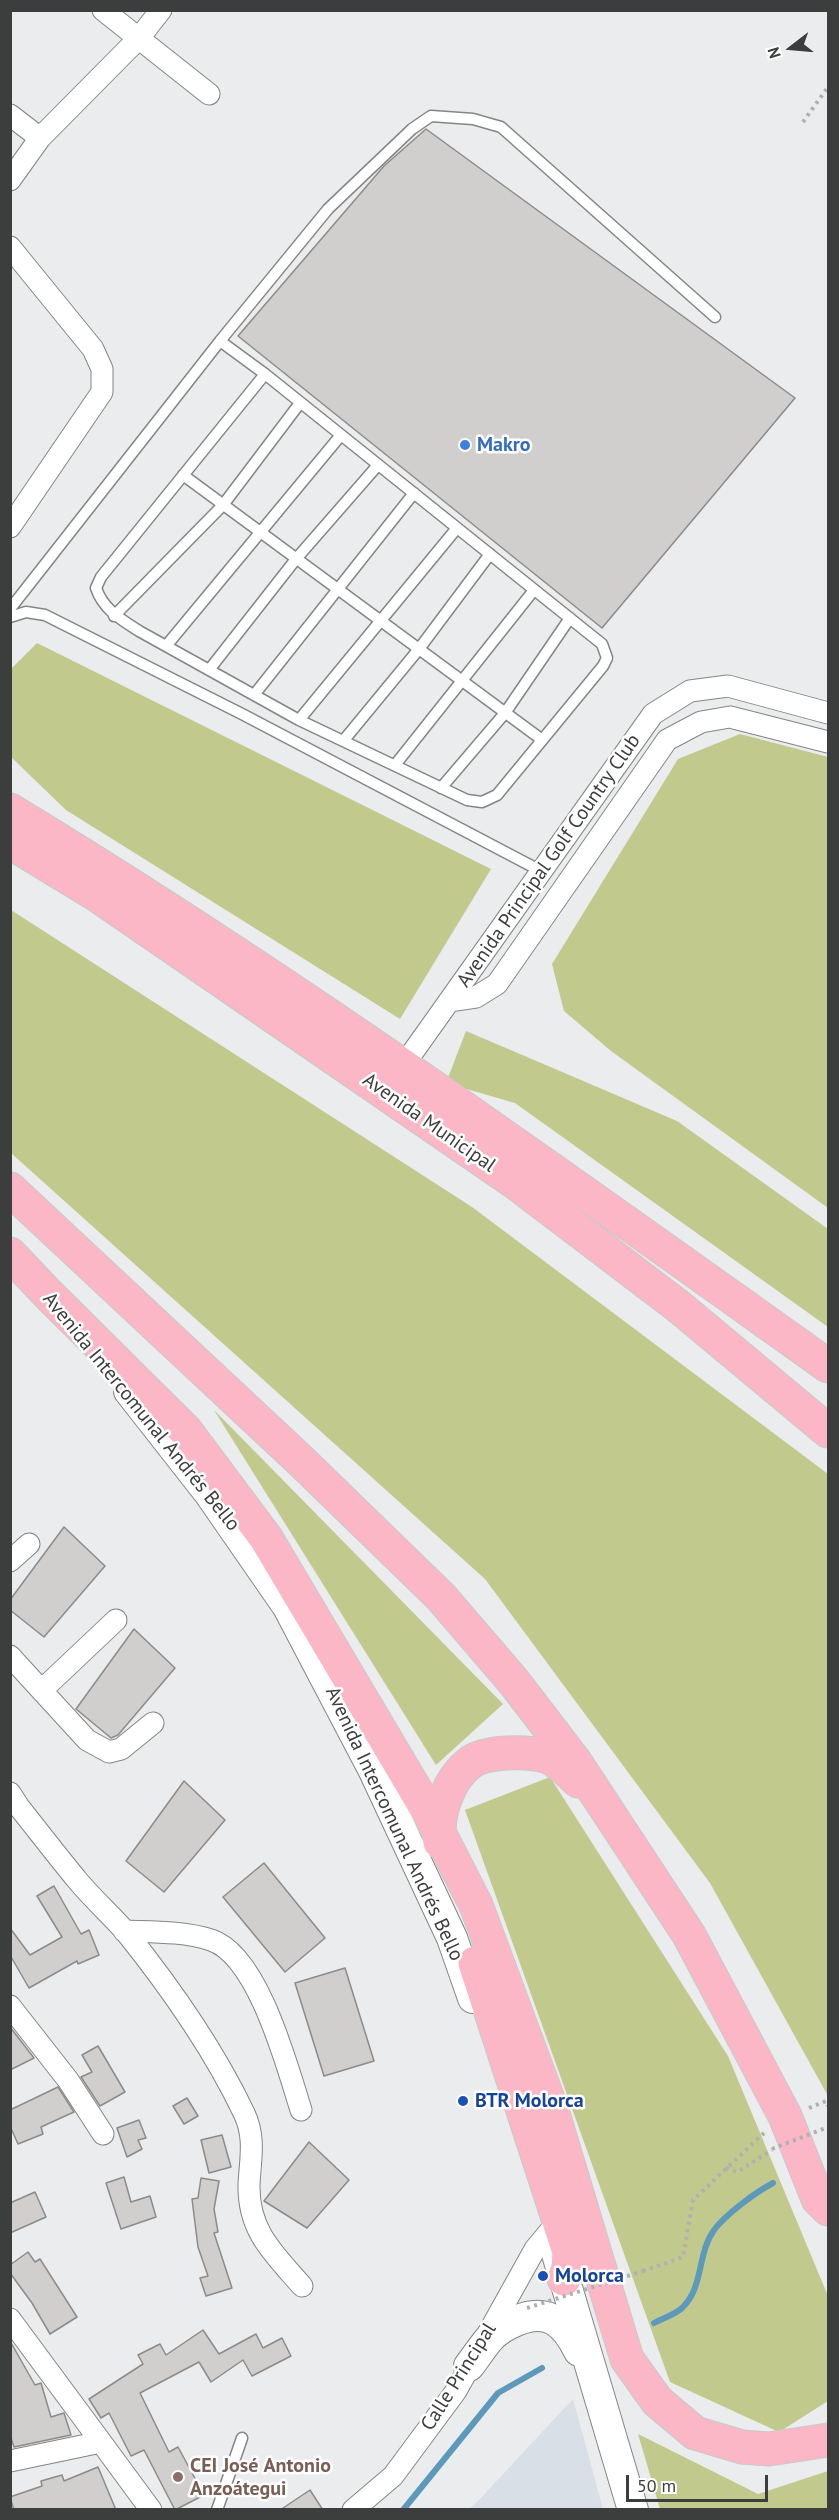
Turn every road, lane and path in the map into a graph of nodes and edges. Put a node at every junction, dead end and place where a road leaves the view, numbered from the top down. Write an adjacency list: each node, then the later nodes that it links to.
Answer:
1 (103, 10): 3 (street)
2 (161, 10): 3 (street)
3 (140, 38): 5 (street); 8 (street)
4 (828, 87): 7 (path)
5 (209, 94)
6 (10, 114): 8 (street)
7 (803, 122)
8 (40, 138): 9 (street)
9 (10, 180)
10 (10, 247): 20 (street)
11 (715, 317): 12 (lane)
12 (220, 340): 13 (lane); 27 (lane)
13 (265, 374): 14 (lane); 17 (lane)
14 (300, 403): 15 (lane); 19 (lane)
15 (340, 435): 16 (lane); 22 (lane)
16 (378, 465): 18 (lane); 24 (lane)
17 (183, 476): 19 (lane); 28 (lane)
18 (414, 493): 21 (lane); 25 (lane)
19 (223, 505): 22 (lane); 28 (lane)
20 (10, 526)
21 (457, 528): 23 (lane); 31 (lane)
22 (261, 533): 24 (lane); 32 (lane)
23 (490, 555): 26 (lane); 33 (lane)
24 (296, 559): 25 (lane); 34 (lane)
25 (337, 589): 31 (lane); 36 (lane)
26 (534, 590): 30 (lane); 35 (lane)
27 (10, 609)
28 (114, 616): 32 (lane)
29 (10, 617): 47 (lane)
30 (570, 618): 37 (lane); 40 (lane)
31 (382, 622): 33 (lane); 39 (lane)
32 (166, 646): 34 (lane)
33 (419, 649): 35 (lane); 41 (lane)
34 (209, 670): 36 (lane)
35 (460, 680): 37 (lane); 43 (lane)
36 (254, 695): 39 (lane)
37 (505, 712): 40 (lane); 44 (lane)
38 (828, 713): 47 (street, Avenida Principal Golf Country Club)
39 (299, 720): 41 (lane)
40 (541, 739): 44 (lane)
41 (344, 740): 43 (lane)
42 (828, 742): 48 (street, Avenida Principal Golf Country Club)
43 (395, 765): 44 (lane)
44 (441, 788)
45 (10, 810): 49 (highway, Avenida Municipal)
46 (10, 842): 53 (highway, Avenida Municipal)
47 (541, 871): 48 (street, Avenida Principal Golf Country Club)
48 (449, 1001): 49 (street)
49 (403, 1066): 52 (highway, Avenida Municipal)
50 (10, 1190): 61 (highway)
51 (24, 1272): 62 (highway); 71 (main road, Avenida Intercomunal Andrés Bello)
52 (828, 1366)
53 (828, 1431)
54 (29, 1544): 55 (street)
55 (10, 1562)
56 (116, 1620): 58 (street)
57 (10, 1656): 58 (street)
58 (43, 1689): 59 (street)
59 (153, 1723)
60 (10, 1793): 63 (street)
61 (608, 1813): 62 (highway); 66 (highway)
62 (439, 1832): 72 (highway); 79 (highway)
63 (124, 1930): 65 (street); 73 (street)
64 (10, 2006): 68 (street)
65 (301, 2110)
66 (785, 2116): 69 (path); 70 (highway)
67 (828, 2127): 69 (path, bridge)
68 (103, 2134)
69 (726, 2168): 74 (path, bridge)
70 (825, 2211)
71 (550, 2231): 72 (main road, Avenida Intercomunal Andrés Bello); 76 (street, Calle Principal)
72 (564, 2279): 77 (main road, Avenida Intercomunal Andrés Bello)
73 (302, 2286)
74 (527, 2308)
75 (10, 2319): 80 (street)
76 (470, 2366): 77 (main road); 84 (street, Calle Principal)
77 (595, 2380): 85 (main road, Avenida Intercomunal Andrés Bello)
78 (242, 2438): 83 (lane)
79 (828, 2440)
80 (101, 2442): 81 (street); 82 (street)
81 (10, 2461)
82 (151, 2510)
83 (217, 2510)
84 (353, 2510)
85 (633, 2510)

